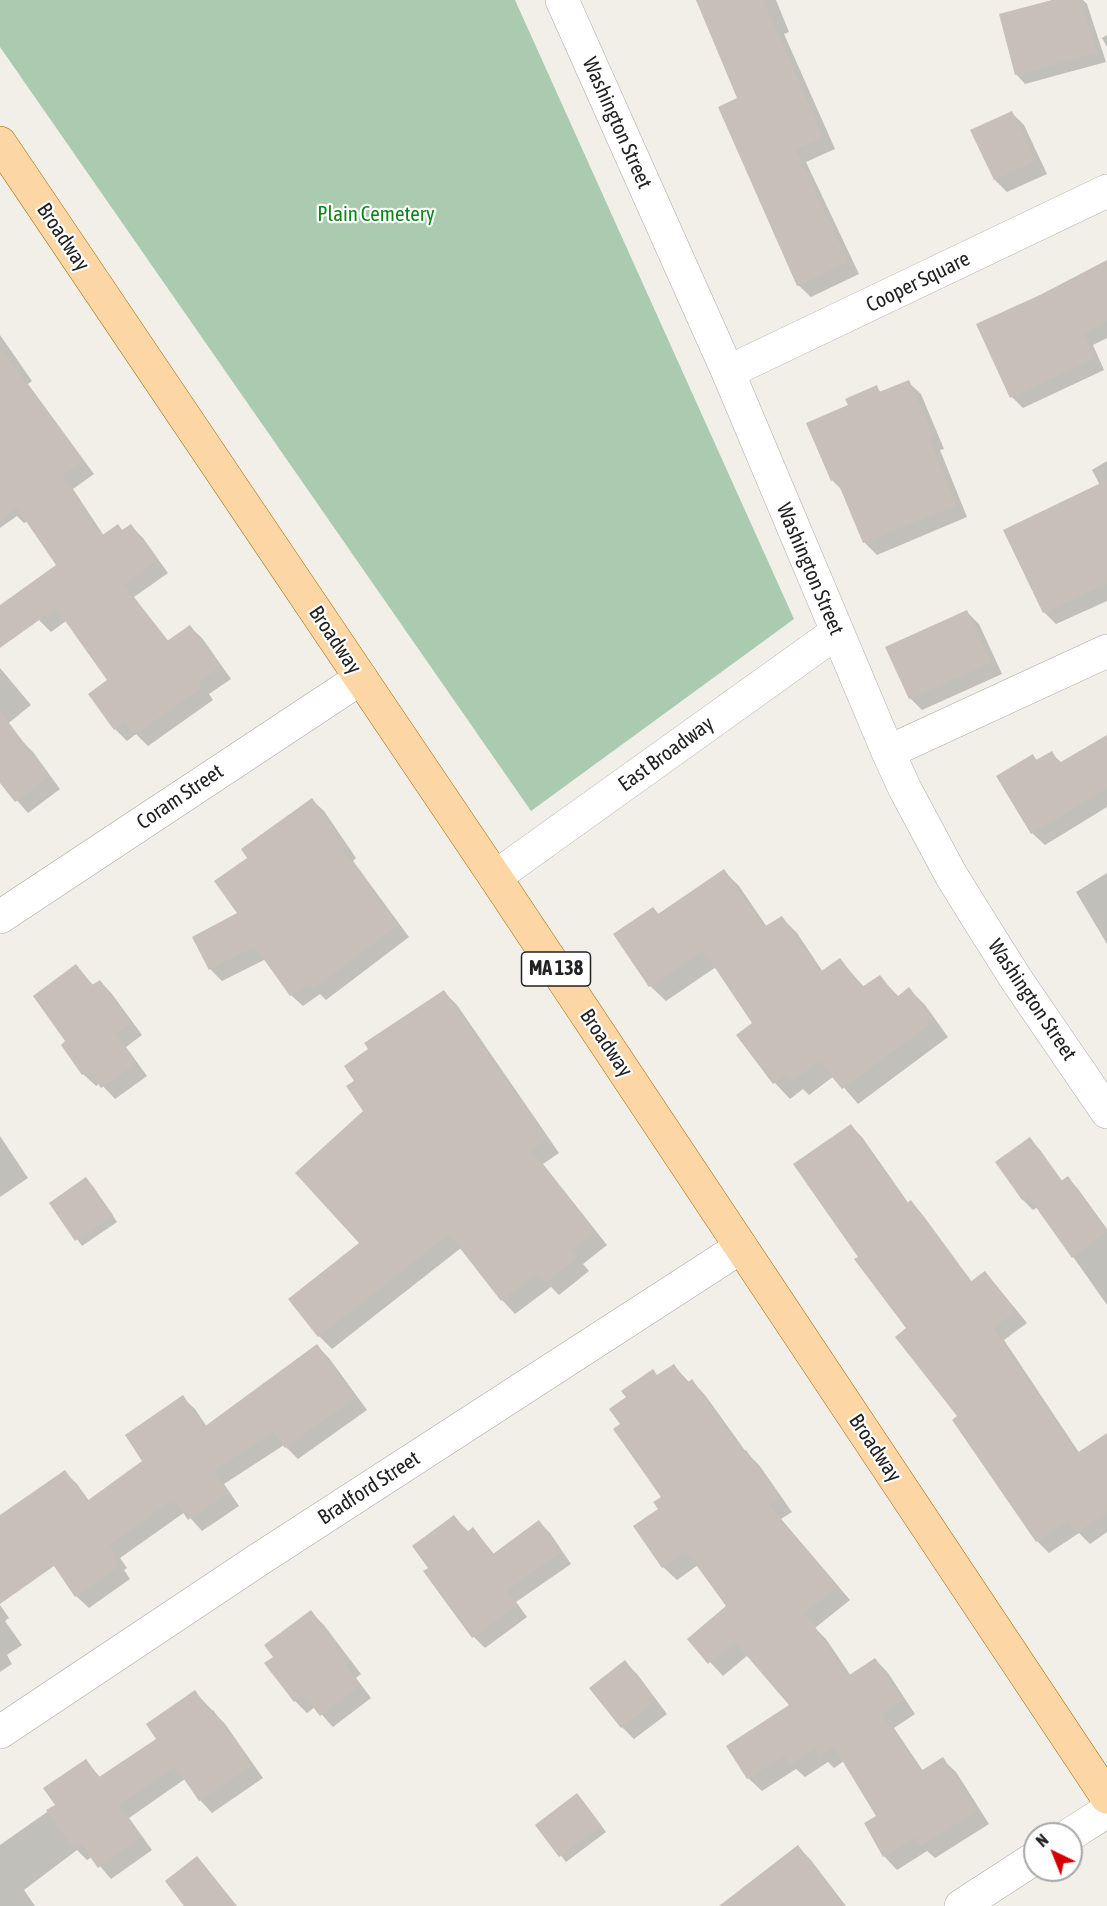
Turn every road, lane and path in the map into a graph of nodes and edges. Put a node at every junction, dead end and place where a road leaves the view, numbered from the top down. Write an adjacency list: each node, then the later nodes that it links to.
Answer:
1 (562, 0): 4 (street, Washington Street)
2 (0, 144): 7 (main road, Broadway / MA 138)
3 (1107, 191): 4 (street, Cooper Square)
4 (728, 372): 5 (street, Washington Street)
5 (837, 632): 8 (street, Washington Street); 9 (street, East Broadway)
6 (1107, 651): 8 (street)
7 (361, 678): 9 (main road, Broadway / MA 138); 10 (street, Coram Street)
8 (888, 752): 11 (street, Washington Street)
9 (495, 877): 12 (main road, Broadway / MA 138)
10 (0, 917)
11 (1107, 1112)
12 (741, 1247): 13 (street, Bradford Street); 14 (main road, Broadway / MA 138)
13 (0, 1732)
14 (1107, 1797)
15 (1107, 1811): 16 (street)
16 (1083, 1826)
17 (1023, 1866): 18 (street)
18 (961, 1906)

